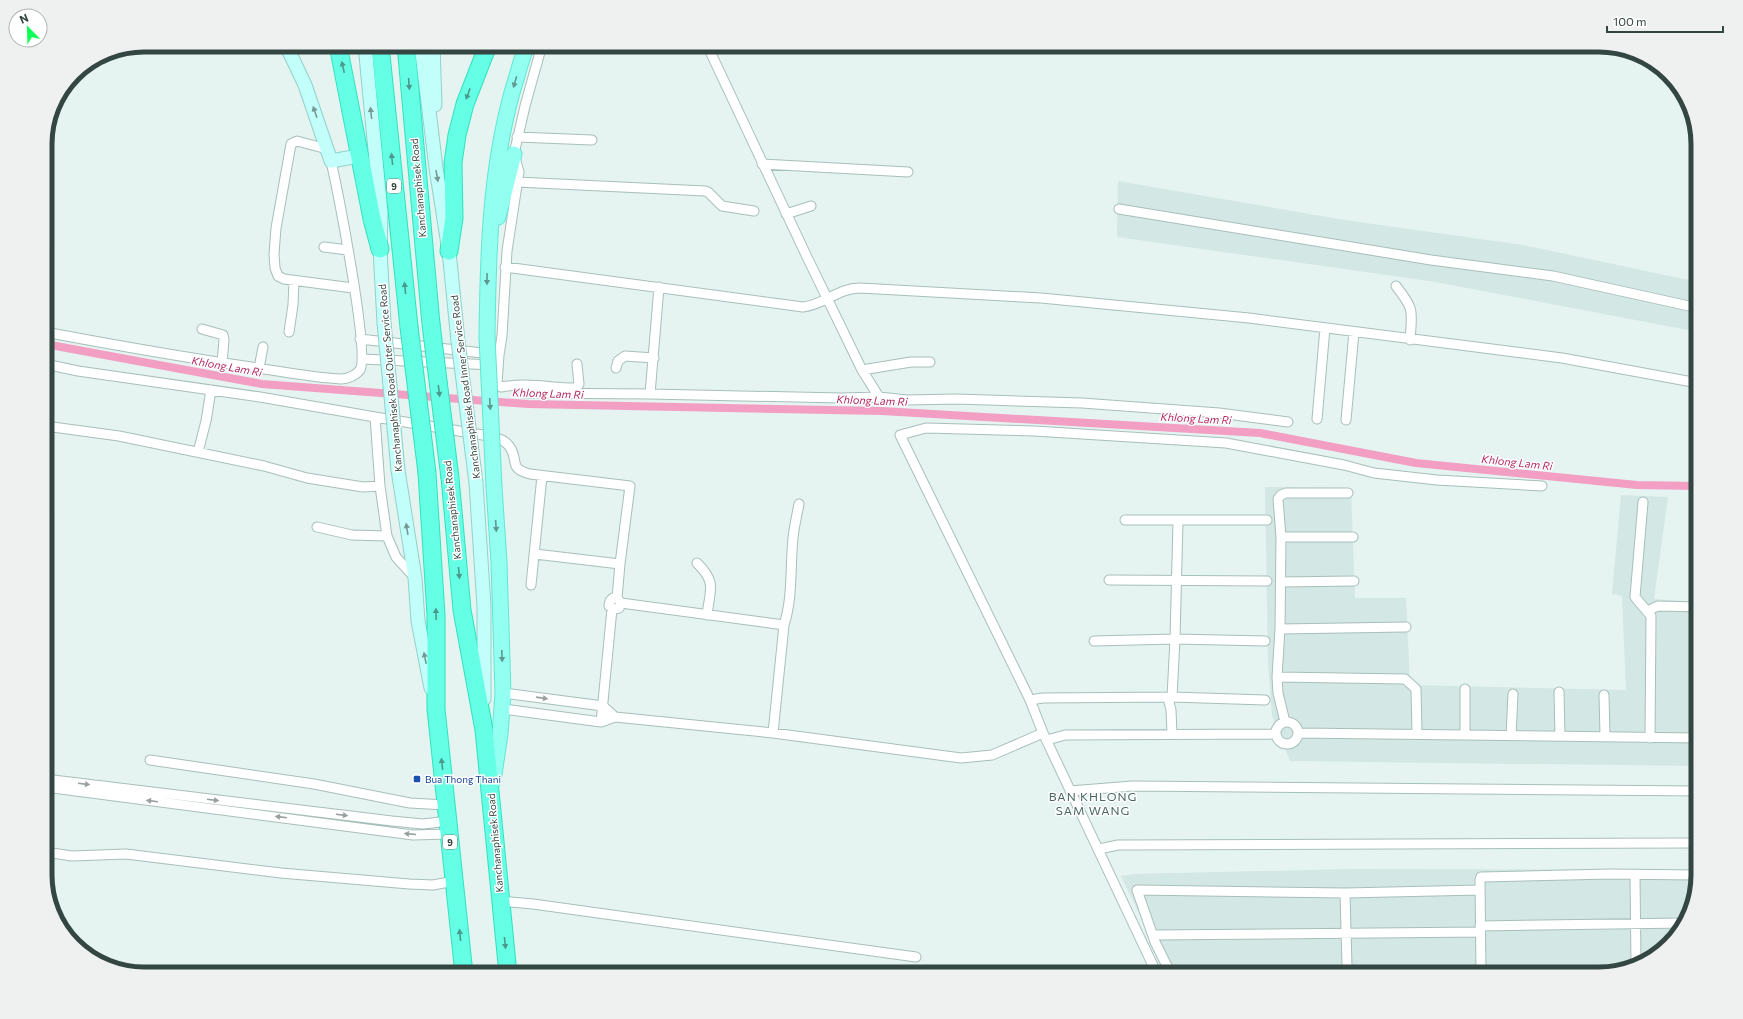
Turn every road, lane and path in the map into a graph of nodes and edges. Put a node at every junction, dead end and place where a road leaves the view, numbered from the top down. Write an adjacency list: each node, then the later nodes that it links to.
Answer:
1 (289, 52): 16 (main road, one-way to 1)
2 (339, 52): 17 (highway, one-way to 2)
3 (366, 52): 26 (main road, Kanchanaphisek Road Outer Service Road, one-way to 3)
4 (381, 52): 111 (highway, Kanchanaphisek Road / 9, one-way to 4, bridge)
5 (407, 52): 117 (highway, Kanchanaphisek Road, one-way to 117, bridge)
6 (422, 52): 12 (main road, Kanchanaphisek Road Inner Service Road)
7 (433, 52): 12 (main road)
8 (485, 52): 28 (highway, one-way to 28)
9 (524, 52): 29 (main road, one-way to 29)
10 (540, 52): 13 (street)
11 (710, 52): 18 (street)
12 (433, 137): 28 (main road, Kanchanaphisek Road Inner Service Road, one-way to 28)
13 (517, 137): 14 (street); 15 (street)
14 (592, 140)
15 (514, 154): 20 (street); 29 (main road)
16 (329, 155): 17 (main road); 27 (street); 31 (street)
17 (359, 156): 26 (highway)
18 (762, 164): 19 (street); 24 (street)
19 (908, 172)
20 (517, 182): 23 (street); 30 (street)
21 (811, 206): 24 (street)
22 (1119, 209): 36 (street)
23 (754, 211)
24 (792, 212): 35 (street)
25 (324, 248): 27 (street)
26 (380, 249): 83 (main road, Kanchanaphisek Road Outer Service Road, one-way to 26, bridge)
27 (348, 250): 34 (street)
28 (450, 250): 117 (main road, Kanchanaphisek Road Inner Service Road, bridge)
29 (488, 258): 103 (main road, one-way to 103, bridge)
30 (506, 267): 33 (street); 45 (street)
31 (294, 281): 34 (street); 39 (street)
32 (1396, 286): 43 (street)
33 (660, 287): 35 (street); 46 (street)
34 (353, 288): 42 (street)
35 (829, 297): 37 (street); 55 (street)
36 (1691, 306)
37 (1325, 328): 40 (street); 62 (street)
38 (202, 329): 49 (street)
39 (290, 332)
40 (1354, 332): 43 (street); 63 (street)
41 (52, 333): 49 (street)
42 (360, 339): 45 (street); 47 (street)
43 (1410, 340): 56 (street)
44 (263, 347): 53 (street)
45 (499, 355): 52 (street)
46 (654, 358): 54 (street); 59 (street)
47 (362, 359): 52 (street); 53 (street)
48 (930, 362): 55 (street)
49 (222, 363): 53 (street)
50 (577, 364): 52 (street)
51 (52, 365): 57 (street)
52 (498, 366)
53 (258, 368)
54 (616, 368)
55 (862, 370): 60 (street)
56 (1691, 382)
57 (211, 390): 61 (street); 66 (street)
58 (524, 393): 59 (street)
59 (650, 394): 60 (street)
60 (879, 396): 64 (street)
61 (368, 415): 67 (street); 68 (street)
62 (1317, 419)
63 (1346, 420)
64 (1288, 422)
65 (52, 427): 66 (street)
66 (198, 452): 68 (street)
67 (542, 476): 80 (street); 82 (street)
68 (380, 486): 77 (street)
69 (1542, 486): 108 (street)
70 (1348, 493): 78 (street)
71 (1643, 502): 92 (street)
72 (800, 504): 94 (street)
73 (1125, 520): 75 (street)
74 (1267, 520): 75 (street)
75 (1178, 521): 85 (street)
76 (317, 527): 77 (street)
77 (387, 536): 83 (street)
78 (1281, 537): 79 (street); 88 (street)
79 (1353, 537)
80 (534, 554): 82 (street); 89 (street)
81 (697, 563): 93 (street)
82 (620, 564): 90 (street)
83 (415, 578): 111 (main road, Kanchanaphisek Road Outer Service Road, one-way to 83)
84 (1109, 580): 85 (street)
85 (1176, 581): 86 (street); 97 (street)
86 (1267, 581)
87 (1354, 581): 88 (street)
88 (1281, 582): 96 (street)
89 (531, 584)
90 (619, 601): 93 (street); 110 (street)
91 (1691, 607): 92 (street)
92 (1647, 611): 128 (street)
93 (707, 615): 94 (street)
94 (784, 625): 118 (street)
95 (1406, 627): 96 (street)
96 (1280, 629): 100 (street)
97 (1175, 639): 98 (street); 99 (street); 106 (street)
98 (1094, 641)
99 (1265, 641)
100 (1277, 677): 116 (street); 122 (street)
101 (1465, 689): 123 (street)
102 (1559, 692): 125 (street)
103 (503, 693): 107 (street, one-way to 107); 112 (main road)
104 (1513, 694): 124 (street)
105 (1604, 695): 126 (street)
106 (1172, 697): 108 (street); 109 (street); 120 (street)
107 (560, 700): 110 (street); 113 (street)
108 (1030, 700): 127 (street)
109 (1265, 700)
110 (602, 706): 114 (street); 115 (street)
111 (436, 709): 136 (highway, Kanchanaphisek Road / 9, one-way to 111)
112 (503, 709): 113 (street); 135 (main road)
113 (560, 716): 115 (street)
114 (615, 717): 115 (street); 118 (street)
115 (601, 722)
116 (1285, 722): 119 (street); 121 (street)
117 (484, 730): 135 (highway, Kanchanaphisek Road)
118 (773, 733): 127 (street)
119 (1298, 733): 121 (street); 122 (street)
120 (1172, 734): 121 (street); 127 (street)
121 (1276, 734)
122 (1417, 734): 123 (street)
123 (1465, 735): 124 (street)
124 (1512, 736): 125 (street)
125 (1560, 736): 126 (street)
126 (1604, 736): 128 (street)
127 (1045, 737): 133 (street)
128 (1650, 738): 129 (street)
129 (1691, 738)
130 (150, 760): 136 (street)
131 (52, 780): 136 (street, one-way to 136)
132 (52, 788): 136 (street, one-way to 132)
133 (1070, 791): 134 (street); 138 (street)
134 (1691, 791)
135 (491, 793): 145 (highway, Kanchanaphisek Road)
136 (448, 820): 142 (highway, Kanchanaphisek Road / 9)
137 (1691, 843): 138 (street)
138 (1099, 848): 155 (street)
139 (52, 853): 142 (street)
140 (1635, 875): 141 (street); 143 (street); 147 (street)
141 (1691, 875)
142 (454, 881): 153 (highway, Kanchanaphisek Road / 9, one-way to 142)
143 (1480, 890): 144 (street); 148 (street)
144 (1345, 893): 149 (street); 150 (street)
145 (500, 901): 151 (street); 154 (highway, Kanchanaphisek Road, one-way to 154)
146 (1677, 923): 147 (street)
147 (1635, 924): 148 (street); 152 (street)
148 (1480, 929): 149 (street); 158 (street)
149 (1346, 934): 150 (street); 157 (street)
150 (1153, 935): 156 (street)
151 (916, 957)
152 (1636, 960)
153 (463, 967)
154 (507, 967)
155 (1154, 967)
156 (1167, 967)
157 (1347, 967)
158 (1481, 967)

